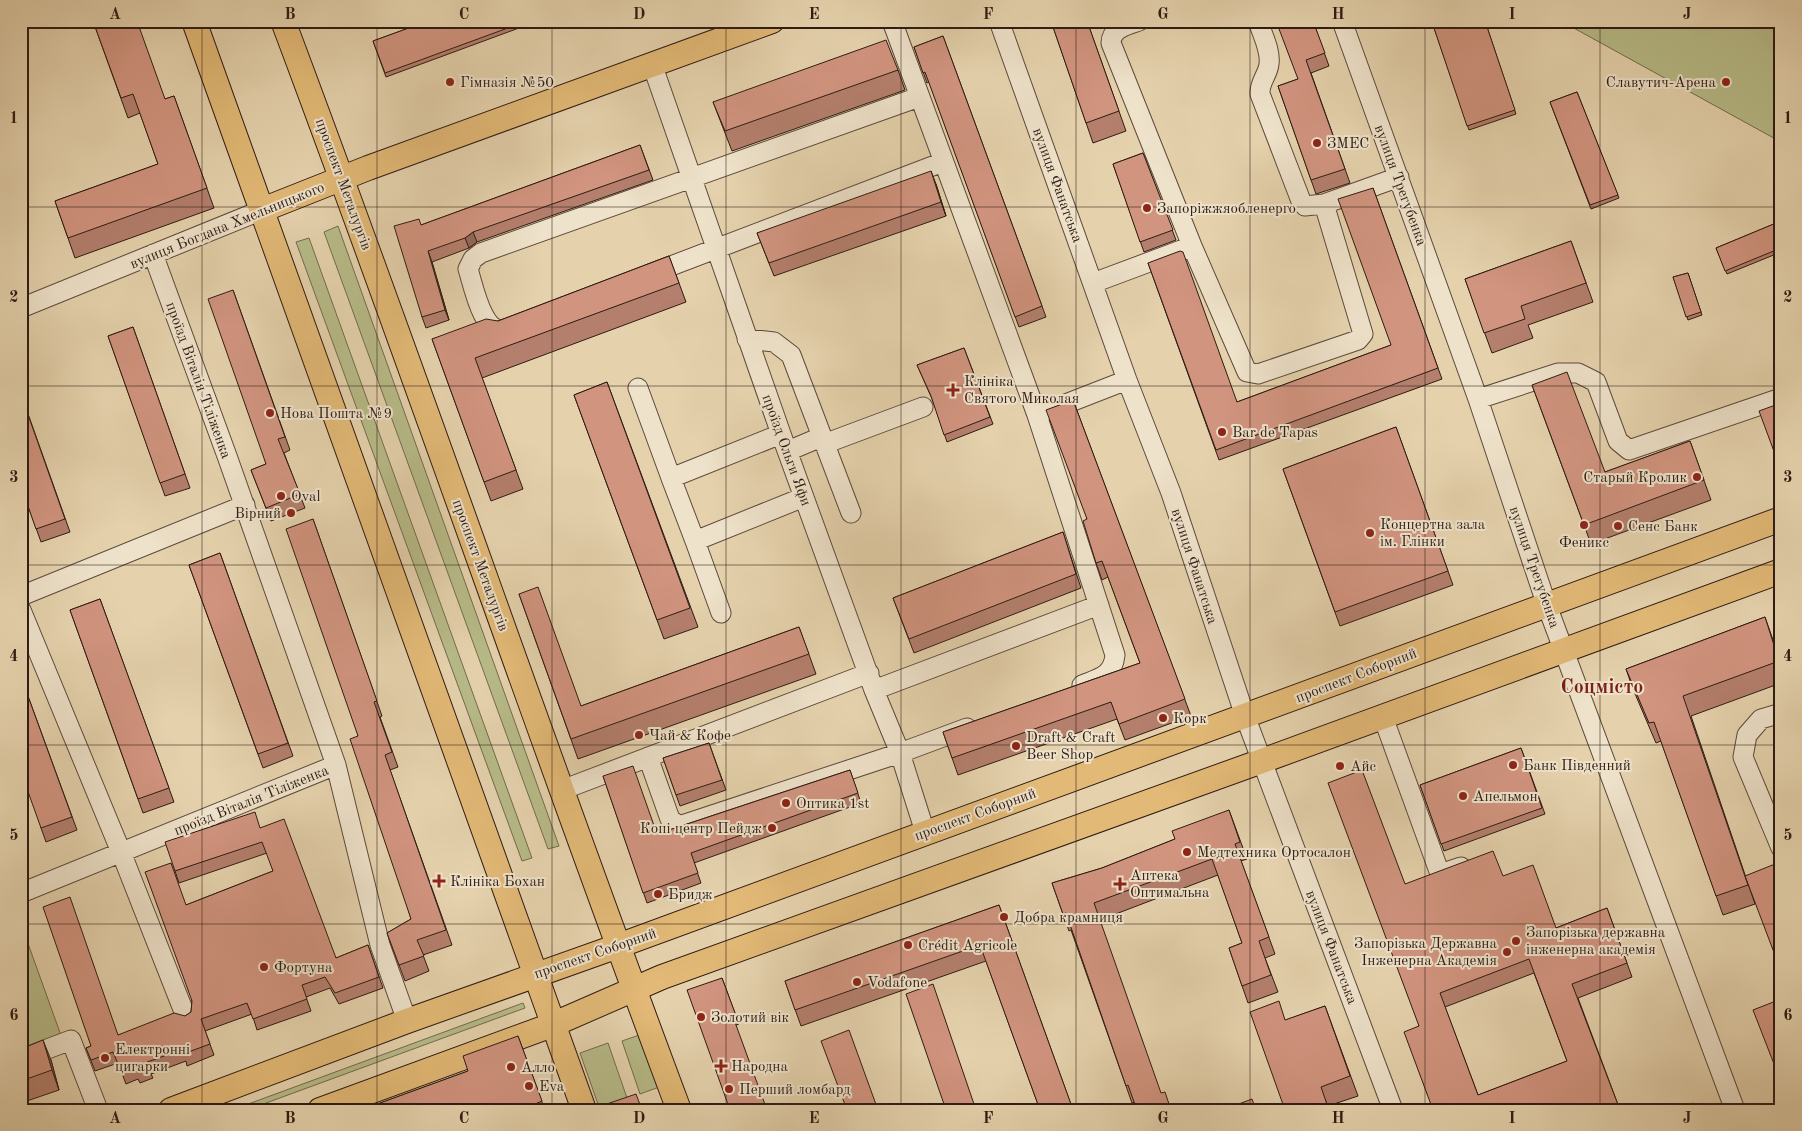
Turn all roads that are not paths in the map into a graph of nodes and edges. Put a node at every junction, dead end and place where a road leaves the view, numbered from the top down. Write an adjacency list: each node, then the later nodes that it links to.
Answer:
1 (194, 21): 16 (main road)
2 (283, 21): 13 (main road, проспект Металургів)
3 (772, 21): 9 (main road, вулиця Богдана Хмельницького)
4 (892, 21): 10 (street)
5 (999, 21): 21 (street, вулиця Фанатська)
6 (1139, 21): 17 (street)
7 (1258, 21): 15 (street)
8 (1342, 21): 12 (street, вулиця Трегубенка)
9 (652, 66): 13 (main road, вулиця Богдана Хмельницького); 14 (street, проїзд Ольги Яфи)
10 (920, 96): 11 (street); 14 (street)
11 (943, 162): 18 (street); 30 (street)
12 (1399, 177): 15 (street); 28 (street, вулиця Трегубенка)
13 (342, 178): 16 (main road, вулиця Богдана Хмельницького); 56 (main road, проспект Металургів)
14 (691, 179): 18 (street, проїзд Ольги Яфи); 23 (street)
15 (1324, 204): 17 (street)
16 (262, 210): 19 (street, вулиця Богдана Хмельницького); 63 (main road)
17 (1192, 246): 21 (street)
18 (716, 249): 20 (street); 24 (street, проїзд Ольги Яфи)
19 (153, 254): 22 (street, вулиця Богдана Хмельницького); 35 (street, проїзд Віталія Тіліженка)
20 (636, 280)
21 (1093, 283): 25 (street, вулиця Фанатська)
22 (21, 308)
23 (519, 323)
24 (747, 339): 31 (street); 32 (street, проїзд Ольги Яфи)
25 (1127, 380): 30 (street); 49 (street, вулиця Фанатська)
26 (638, 388): 33 (street)
27 (1781, 398): 28 (street)
28 (1478, 399): 41 (street, вулиця Трегубенка)
29 (922, 407): 31 (street)
30 (1038, 415): 42 (street)
31 (822, 440): 32 (street); 36 (street)
32 (784, 442): 33 (street); 34 (street, проїзд Ольги Яфи)
33 (671, 478): 38 (street)
34 (804, 497): 38 (street); 46 (street, проїзд Ольги Яфи)
35 (244, 505): 40 (street); 55 (street, проїзд Віталія Тіліженка)
36 (851, 513)
37 (1781, 519): 41 (main road, проспект Соборний)
38 (694, 541): 44 (street)
39 (1781, 571): 45 (main road)
40 (21, 596)
41 (1546, 603): 45 (street, вулиця Трегубенка); 49 (main road, проспект Соборний)
42 (1100, 605): 46 (street); 47 (street)
43 (21, 610): 59 (street)
44 (721, 613)
45 (1565, 649): 50 (main road); 77 (street, вулиця Трегубенка)
46 (872, 682): 52 (street, проїзд Ольги Яфи); 53 (street)
47 (1064, 692)
48 (1781, 713): 58 (street)
49 (1245, 716): 54 (street, вулиця Фанатська); 57 (main road, проспект Соборний)
50 (1383, 717): 54 (main road); 60 (street)
51 (982, 722): 52 (street)
52 (900, 753): 53 (street); 57 (street, проїзд Ольги Яфи)
53 (648, 757): 56 (street)
54 (1262, 761): 64 (main road); 76 (street, вулиця Фанатська)
55 (336, 765): 59 (street, проїзд Віталія Тіліженка); 66 (street)
56 (562, 790): 62 (main road, проспект Металургів)
57 (925, 832): 62 (main road, проспект Соборний)
58 (1781, 848)
59 (121, 852): 61 (street, проїзд Віталія Тіліженка); 65 (street)
60 (1475, 862)
61 (21, 893)
62 (618, 946): 63 (main road, проспект Соборний); 64 (main road, проспект Металургів)
63 (536, 974): 66 (main road, проспект Соборний); 67 (main road)
64 (633, 988): 67 (main road); 69 (main road, проспект Металургів)
65 (186, 1018)
66 (406, 1021): 71 (main road, проспект Соборний)
67 (552, 1025): 72 (main road); 73 (main road)
68 (21, 1059): 70 (street)
69 (668, 1080): 74 (street); 75 (main road, проспект Металургів)
70 (98, 1110)
71 (171, 1110)
72 (320, 1110)
73 (584, 1110)
74 (670, 1110)
75 (679, 1110)
76 (1393, 1110)
77 (1735, 1110)

